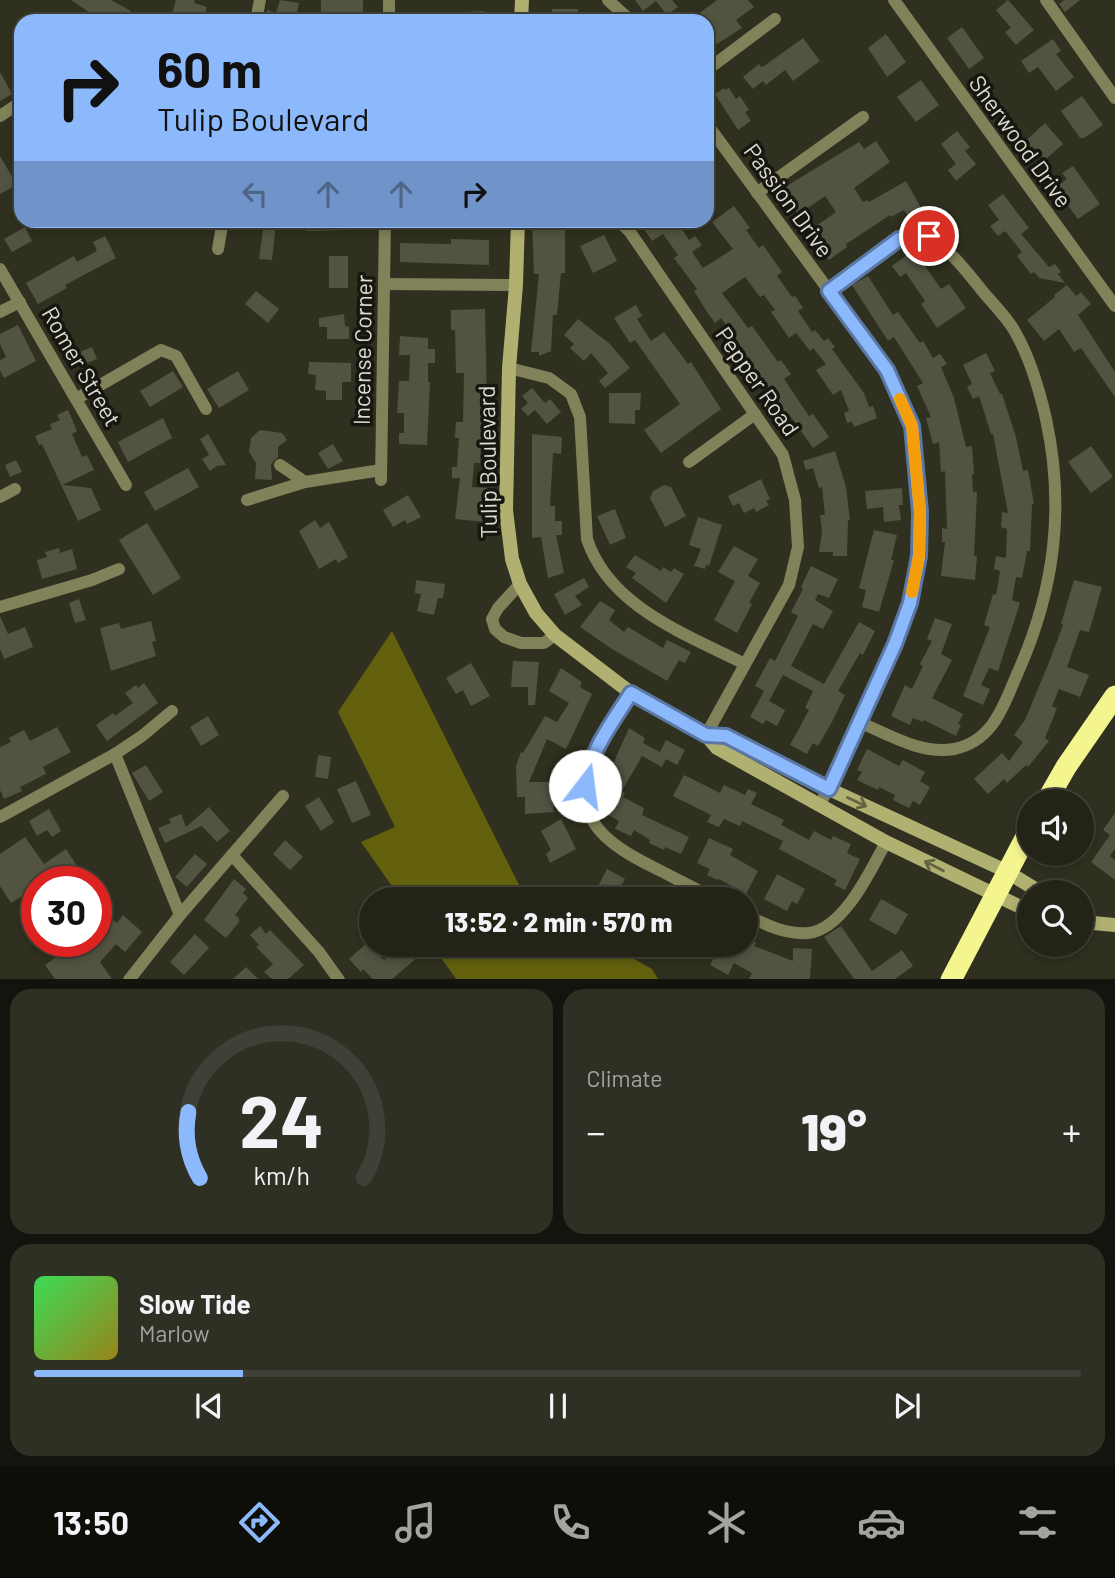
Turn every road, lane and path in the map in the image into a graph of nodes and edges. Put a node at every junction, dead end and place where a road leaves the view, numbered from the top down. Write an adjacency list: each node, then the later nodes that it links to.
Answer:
1 (608, 0): 4 (street)
2 (894, 0): 21 (street, Sherwood Drive)
3 (1046, 0): 7 (street)
4 (623, 14)
5 (775, 19): 6 (street)
6 (714, 65)
7 (1115, 98)
8 (863, 117): 10 (street)
9 (714, 134): 10 (street, Passion Drive)
10 (757, 192): 19 (street, Passion Drive)
11 (222, 228): 15 (street)
12 (385, 228): 17 (street, Incense Corner)
13 (518, 228): 18 (street, Tulip Boulevard)
14 (626, 228): 26 (street, Pepper Road)
15 (218, 249)
16 (0, 269): 20 (street, Romer Street)
17 (384, 284): 18 (street); 29 (street, Incense Corner)
18 (516, 285): 23 (street, Tulip Boulevard)
19 (829, 291): 42 (street, Passion Drive); 42 (street)
20 (20, 302): 22 (street); 24 (street, Romer Street)
21 (1115, 306)
22 (0, 312)
23 (509, 368): 35 (street, Tulip Boulevard); 38 (street)
24 (76, 399): 25 (street); 30 (street, Romer Street)
25 (206, 409)
26 (755, 414): 27 (street); 38 (street, Pepper Road)
27 (689, 462)
28 (281, 465): 29 (street)
29 (305, 482): 33 (street)
30 (126, 485)
31 (15, 489): 32 (street)
32 (0, 497)
33 (247, 500)
34 (119, 569): 36 (street)
35 (520, 584): 37 (street, Tulip Boulevard); 37 (street)
36 (0, 607)
37 (555, 635): 39 (street, Tulip Boulevard)
38 (745, 664): 43 (street, Pepper Road)
39 (631, 693): 43 (street, Tulip Boulevard); 55 (street)
40 (1115, 695): 46 (highway)
41 (172, 711): 44 (street)
42 (859, 722): 45 (street, Passion Drive)
43 (706, 735): 45 (street, Tulip Boulevard); 48 (street, Tulip Boulevard)
44 (115, 754): 49 (street); 58 (street)
45 (829, 789): 48 (street, Passion Drive); 53 (street, Tulip Boulevard, one-way to 53)
46 (1053, 789)
47 (283, 796): 52 (street)
48 (820, 805): 50 (street, Tulip Boulevard)
49 (0, 817)
50 (887, 842): 56 (street, Tulip Boulevard, one-way to 50); 59 (street)
51 (1017, 852): 53 (highway)
52 (232, 855): 58 (street); 65 (street)
53 (1006, 871): 54 (street, Tulip Boulevard); 56 (highway)
54 (1021, 880)
55 (681, 887)
56 (995, 896): 57 (street, Tulip Boulevard); 66 (highway)
57 (1017, 906)
58 (180, 915): 64 (street)
59 (758, 920)
60 (1094, 923): 62 (street)
61 (1094, 924): 62 (street)
62 (1097, 925): 63 (street)
63 (1115, 926)
64 (129, 979)
65 (339, 979)
66 (951, 979)

